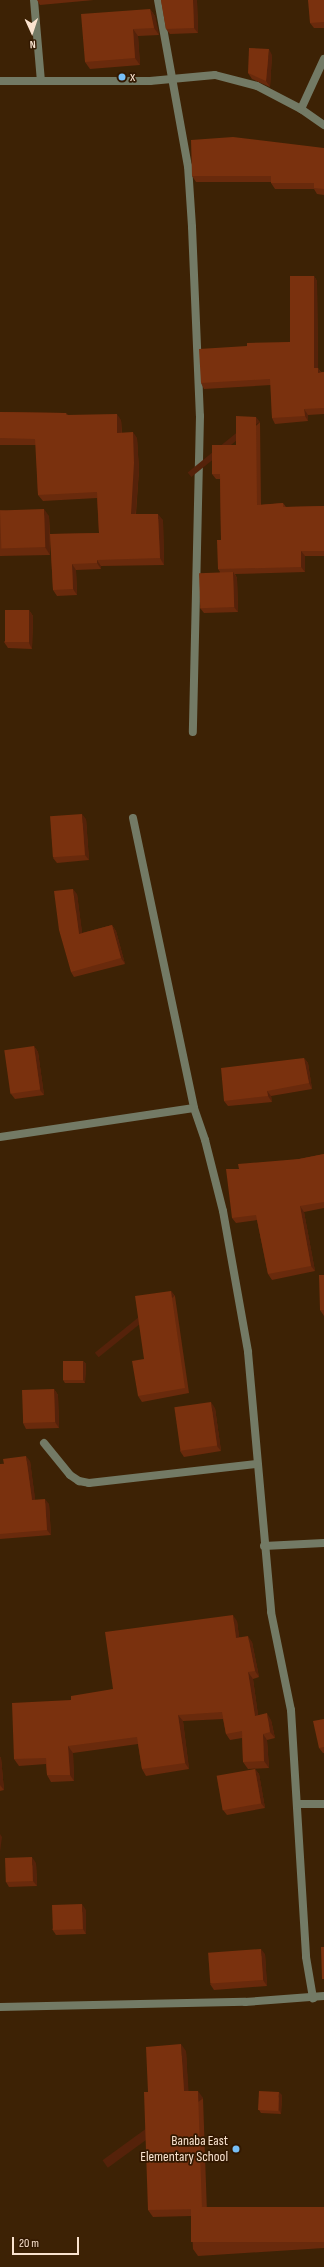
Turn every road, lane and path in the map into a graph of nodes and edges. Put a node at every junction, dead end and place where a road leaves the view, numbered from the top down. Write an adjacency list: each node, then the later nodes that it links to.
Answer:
1 (34, 0): 5 (street)
2 (158, 0): 4 (street)
3 (324, 59): 7 (street)
4 (170, 80): 5 (street); 7 (street); 9 (street)
5 (41, 81): 6 (street)
6 (0, 82)
7 (301, 109): 8 (street)
8 (324, 125)
9 (193, 732)
10 (132, 818): 11 (street)
11 (194, 1108): 12 (street); 14 (street)
12 (0, 1137)
13 (44, 1442): 14 (street)
14 (257, 1464): 16 (street)
15 (324, 1543): 16 (street)
16 (264, 1546): 17 (street)
17 (297, 1804): 18 (street); 20 (street)
18 (324, 1804)
19 (324, 1996): 20 (street)
20 (313, 1998): 21 (street)
21 (0, 2007)

